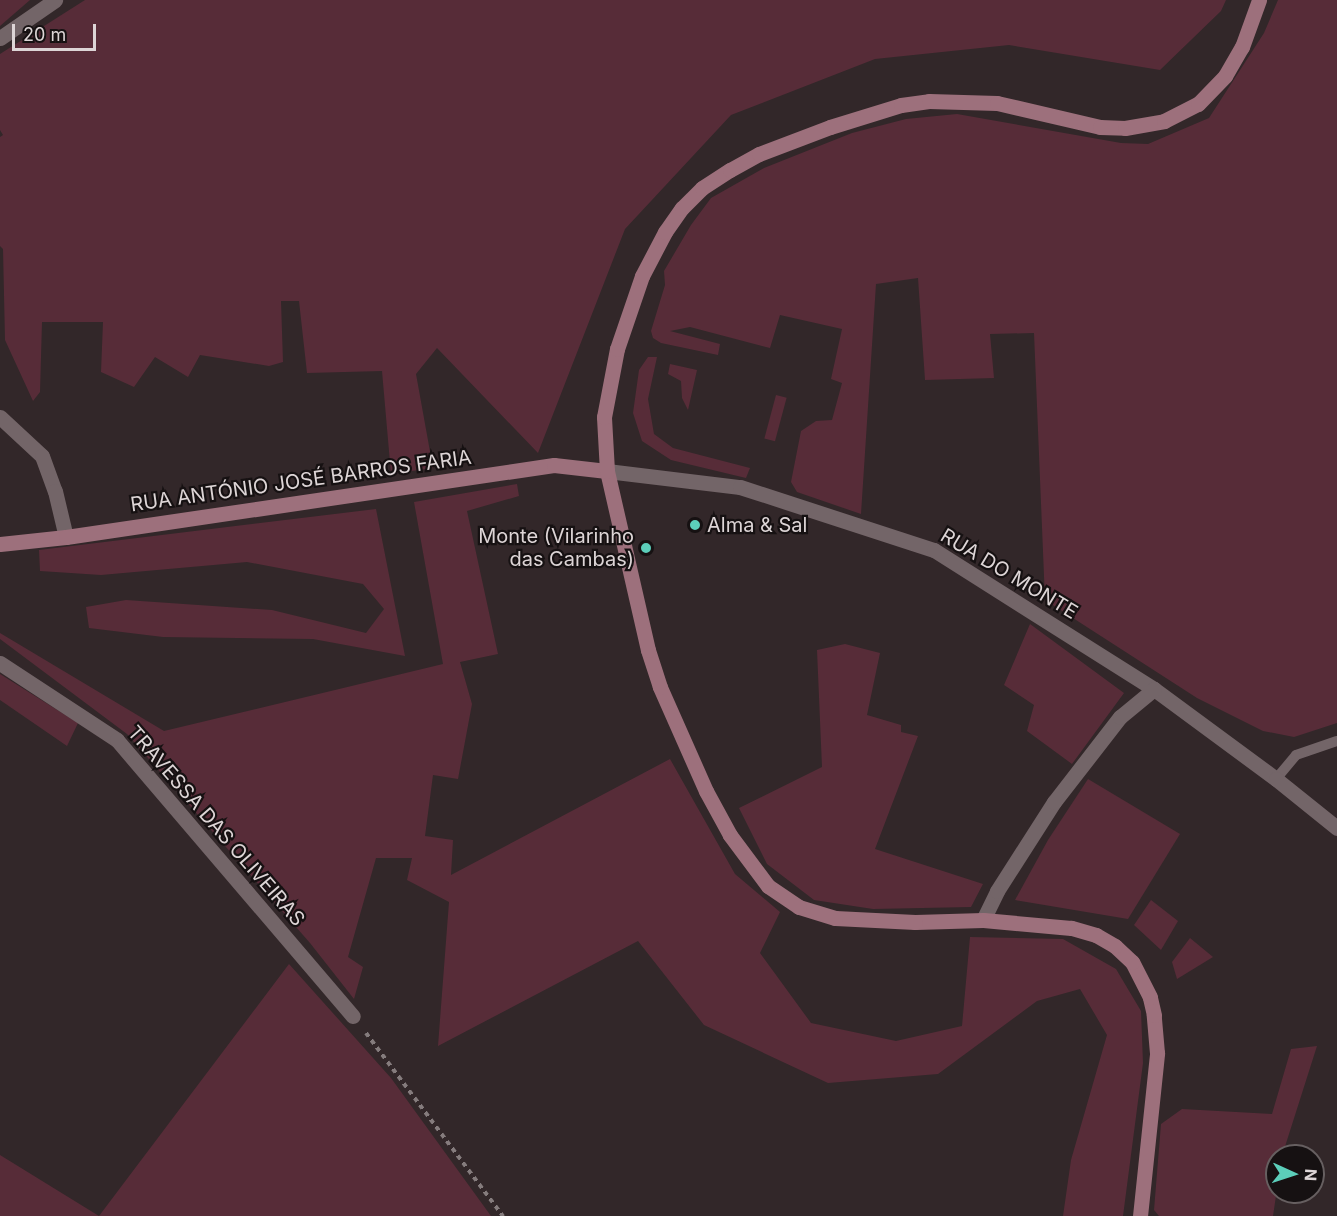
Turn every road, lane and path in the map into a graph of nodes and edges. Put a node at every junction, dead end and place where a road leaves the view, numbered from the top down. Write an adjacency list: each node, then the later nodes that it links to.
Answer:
1 (55, 0): 3 (street)
2 (1259, 0): 5 (main road)
3 (0, 38)
4 (0, 417): 6 (street)
5 (608, 471): 6 (main road, RUA ANTÓNIO JOSÉ BARROS FARIA); 9 (street, RUA DO MONTE); 13 (main road)
6 (66, 537): 7 (main road, RUA ANTÓNIO JOSÉ BARROS FARIA)
7 (0, 544)
8 (0, 663): 14 (street, TRAVESSA DAS OLIVEIRAS)
9 (1154, 688): 11 (street, RUA DO MONTE); 13 (street)
10 (1337, 741): 11 (lane)
11 (1276, 779): 12 (street, RUA DO MONTE)
12 (1337, 828)
13 (983, 920): 16 (main road)
14 (353, 1016): 15 (path)
15 (503, 1216)
16 (1140, 1216)

